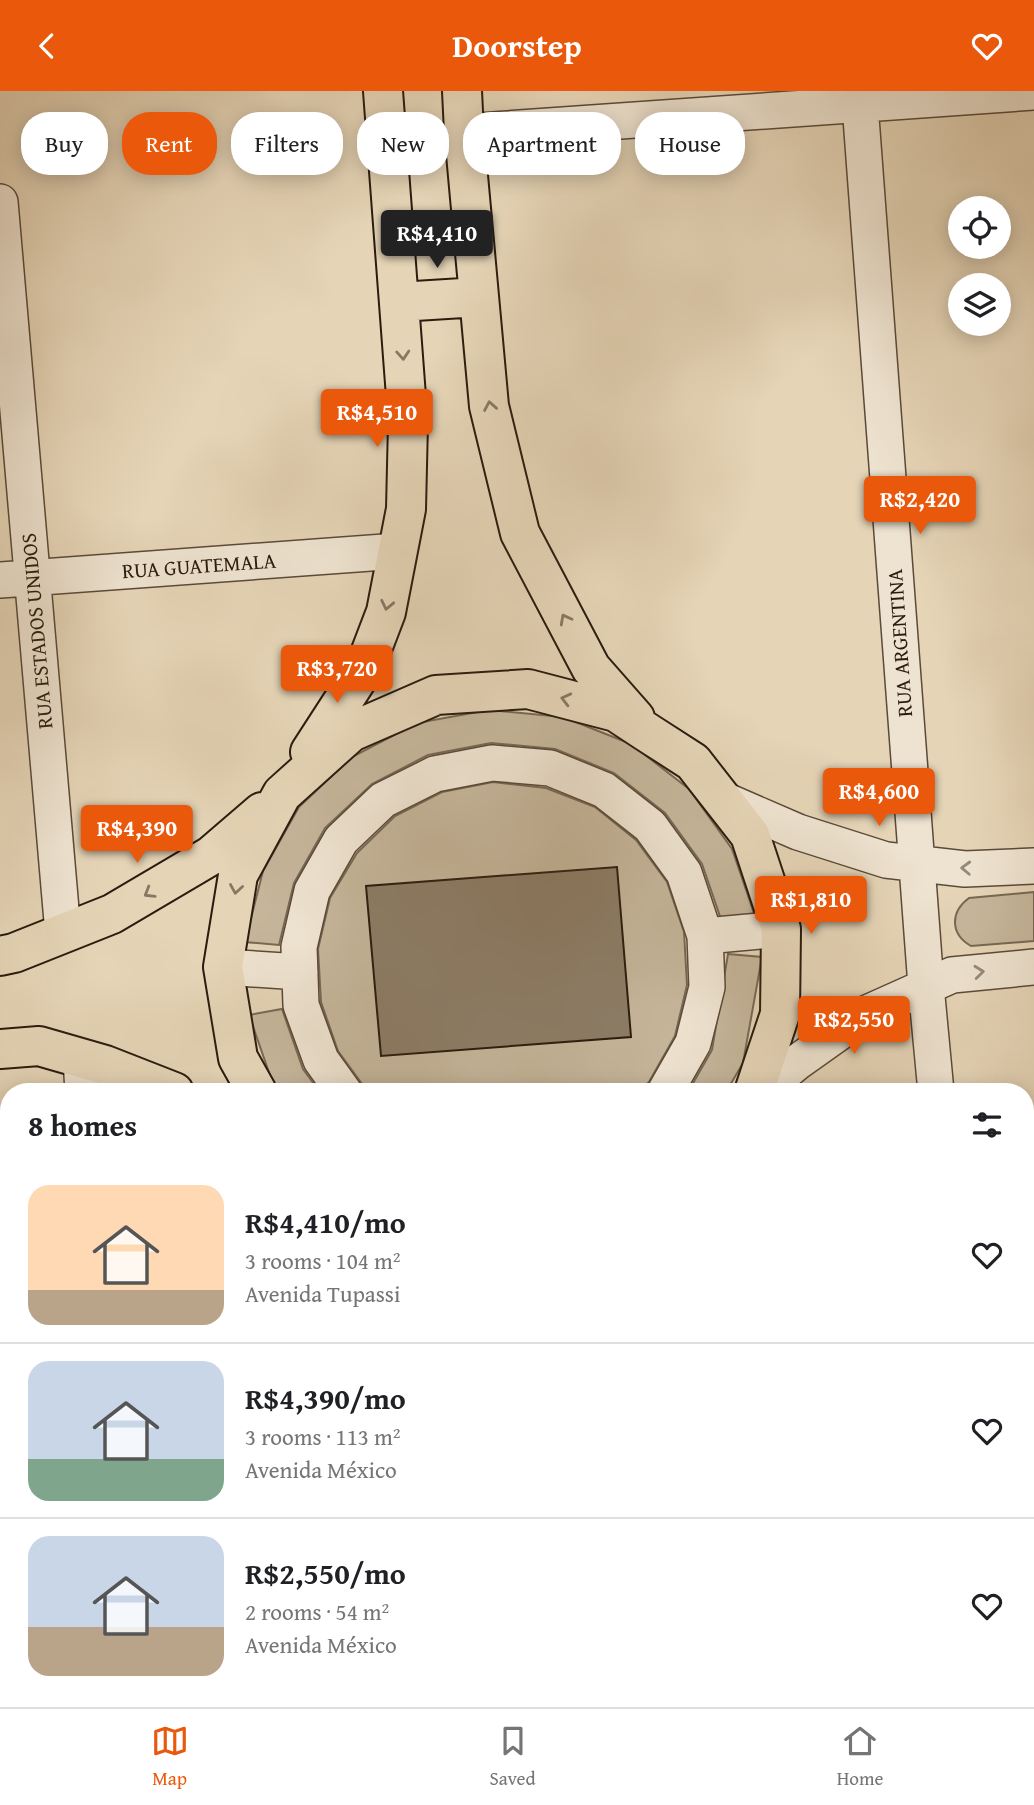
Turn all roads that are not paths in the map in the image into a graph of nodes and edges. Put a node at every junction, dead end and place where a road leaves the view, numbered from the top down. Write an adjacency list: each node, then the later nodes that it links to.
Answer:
1 (383, 91): 10 (main road)
2 (462, 91): 5 (main road)
3 (1034, 92): 4 (street)
4 (859, 98): 6 (street); 16 (street, RUA ARGENTINA)
5 (463, 112)
6 (621, 118)
7 (468, 175): 9 (main road)
8 (0, 202): 12 (street, RUA ESTADOS UNIDOS)
9 (479, 297): 10 (main road); 13 (main road, one-way to 9)
10 (399, 303): 11 (main road, one-way to 11)
11 (398, 551): 12 (street, RUA GUATEMALA); 14 (main road, one-way to 14)
12 (16, 579): 19 (street, RUA ESTADOS UNIDOS)
13 (648, 733): 14 (main road, one-way to 14); 15 (main road)
14 (282, 794): 19 (main road, one-way to 19); 22 (main road, one-way to 22)
15 (722, 799): 16 (street); 18 (main road)
16 (917, 864): 17 (street, one-way to 16); 25 (street, RUA ARGENTINA)
17 (1034, 866)
18 (781, 929): 20 (street); 32 (main road)
19 (63, 933): 21 (main road)
20 (705, 936): 24 (street); 31 (street)
21 (0, 956)
22 (223, 967): 24 (street); 29 (main road)
23 (1034, 967): 25 (street, one-way to 23)
24 (300, 972): 30 (street)
25 (926, 986): 33 (street); 34 (street, RUA ARGENTINA)
26 (0, 1049): 27 (main road)
27 (82, 1075): 28 (main road)
28 (151, 1083)
29 (252, 1083)
30 (338, 1083)
31 (670, 1083)
32 (757, 1083)
33 (772, 1083)
34 (935, 1083)

